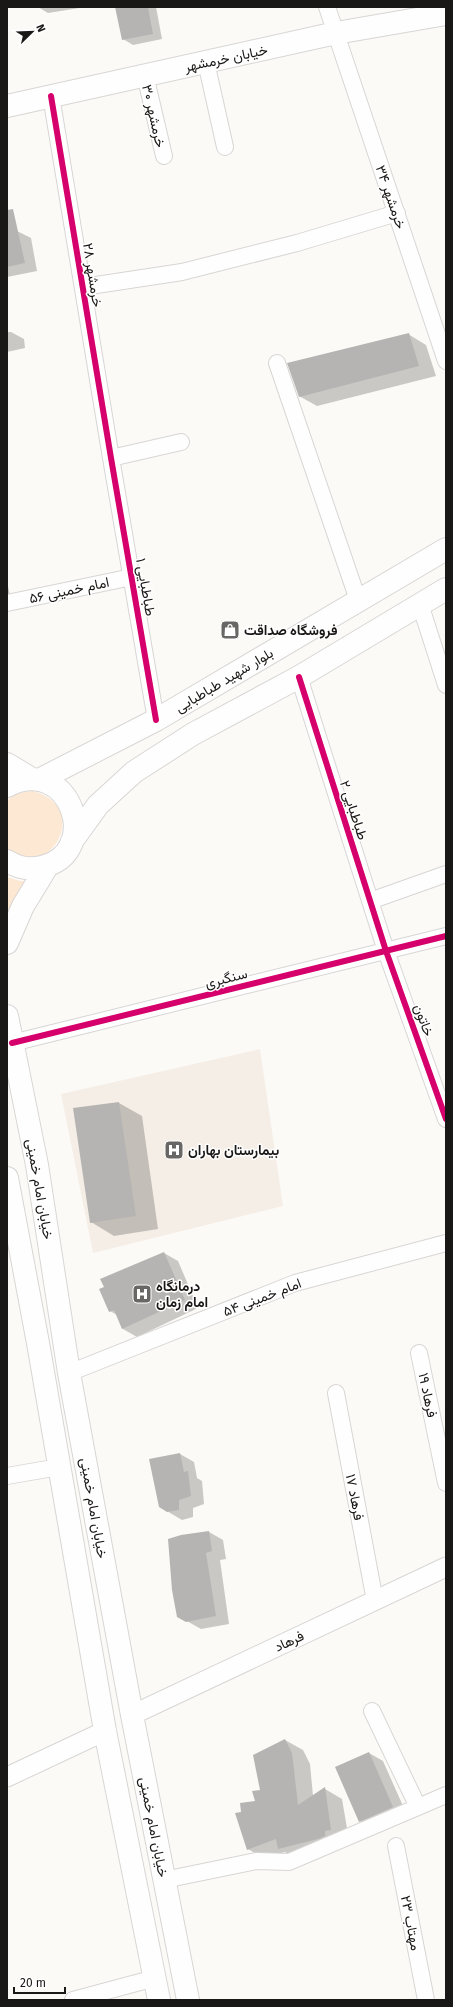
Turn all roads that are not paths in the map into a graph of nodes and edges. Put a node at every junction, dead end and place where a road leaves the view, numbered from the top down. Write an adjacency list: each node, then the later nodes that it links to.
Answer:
1 (327, 7): 3 (street, خرمشهر ۳۴)
2 (446, 14): 3 (main road, خیابان خرمشهر)
3 (336, 33): 4 (main road, خیابان خرمشهر); 10 (street, خرمشهر ۳۴)
4 (206, 62): 5 (main road, خیابان خرمشهر); 8 (street)
5 (145, 75): 6 (main road, خیابان خرمشهر); 9 (street, خرمشهر ۳۰)
6 (51, 96): 7 (main road, خیابان خرمشهر); 11 (street, خرمشهر ۲۸)
7 (7, 106)
8 (225, 147)
9 (164, 156)
10 (397, 213): 11 (street); 12 (street, خرمشهر ۳۴)
11 (83, 287): 15 (street, خرمشهر ۲۸)
12 (446, 361)
13 (277, 363): 19 (street)
14 (181, 442): 15 (street)
15 (111, 458): 17 (street, طباطبایی ۱)
16 (446, 548): 19 (main road, بلوار شهید طباطبایی)
17 (132, 577): 20 (street, امام خمینی ۵۶); 24 (street, طباطبایی ۱)
18 (446, 589): 21 (main road)
19 (358, 600): 24 (main road, بلوار شهید طباطبایی)
20 (7, 603)
21 (420, 604): 22 (main road); 23 (street)
22 (299, 677): 28 (main road); 32 (street, طباطبایی ۲)
23 (446, 685)
24 (156, 720): 26 (main road, بلوار شهید طباطبایی)
25 (7, 764): 26 (main road)
26 (35, 779): 27 (main road, بلوار شهید طباطبایی); 28 (main road)
27 (7, 786)
28 (72, 841): 30 (main road)
29 (7, 861): 30 (main road)
30 (48, 865): 34 (main road)
31 (446, 874): 32 (street)
32 (370, 901): 35 (street, طباطبایی ۲)
33 (446, 936): 35 (street, سنگبری)
34 (7, 943)
35 (386, 951): 37 (street, سنگبری); 38 (street, خاتون)
36 (7, 1016): 37 (main road, خیابان امام خمینی)
37 (12, 1043): 42 (main road, خیابان امام خمینی)
38 (445, 1113)
39 (7, 1178): 44 (main road, خیابان امام خمینی)
40 (446, 1243): 42 (street, امام خمینی ۵۴)
41 (419, 1353): 46 (street, فرهاد ۱۹)
42 (69, 1373): 50 (main road, خیابان امام خمینی)
43 (336, 1393): 48 (street, فرهاد ۱۷)
44 (59, 1467): 45 (street); 51 (main road, خیابان امام خمینی)
45 (7, 1476)
46 (446, 1484)
47 (446, 1567): 48 (street, فرهاد)
48 (375, 1601): 50 (street, فرهاد)
49 (372, 1711): 54 (street)
50 (132, 1715): 56 (main road, خیابان امام خمینی)
51 (104, 1731): 52 (street); 57 (main road, خیابان امام خمینی)
52 (7, 1777)
53 (446, 1795): 54 (street)
54 (418, 1807): 56 (street)
55 (396, 1846): 61 (street, مهتاب ۲۳)
56 (164, 1880): 60 (main road, خیابان امام خمینی)
57 (154, 1978): 58 (street); 59 (main road, خیابان امام خمینی)
58 (73, 2000)
59 (159, 2000)
60 (188, 2000)
61 (426, 2000)

